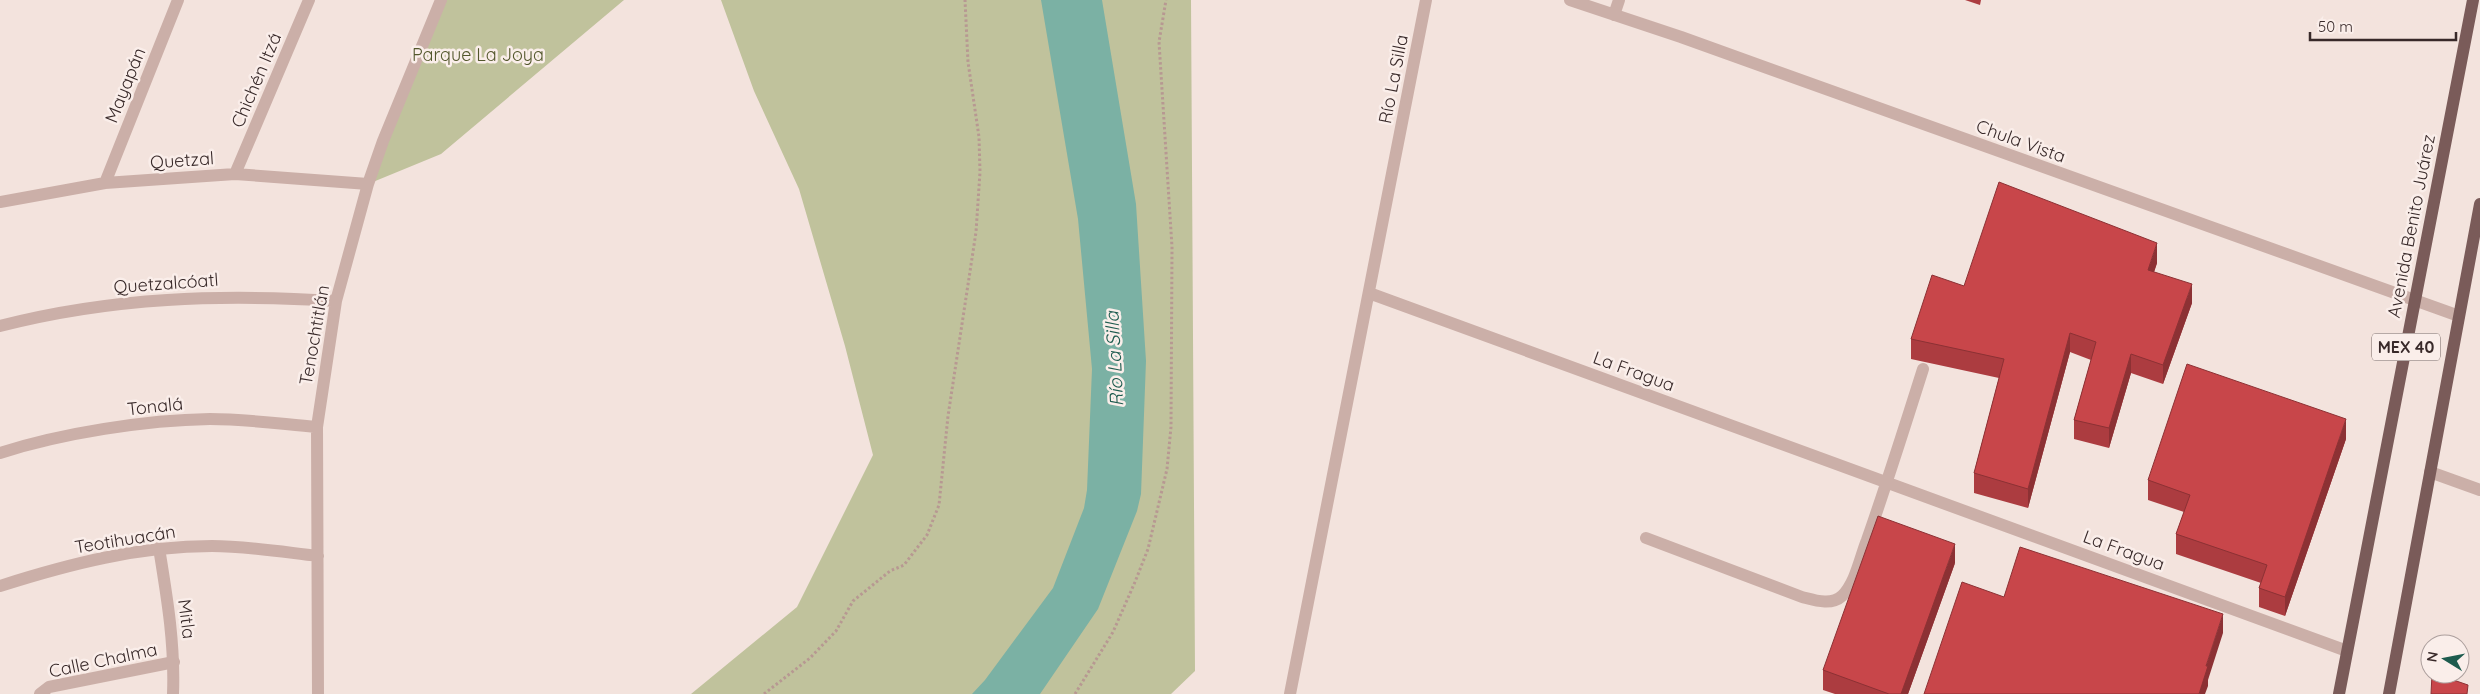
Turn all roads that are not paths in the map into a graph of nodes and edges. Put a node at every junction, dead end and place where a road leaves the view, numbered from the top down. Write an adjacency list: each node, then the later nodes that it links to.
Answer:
1 (178, 0): 10 (street, Mayapán)
2 (309, 0): 9 (street, Chichén Itzá)
3 (441, 0): 11 (street, Tenochtitlán)
4 (1426, 0): 14 (street, Río La Silla)
5 (1570, 0): 8 (street, Chula Vista)
6 (1619, 0): 8 (street)
7 (2474, 0): 15 (main road, Avenida Benito Juárez / MEX 40)
8 (1614, 16): 15 (street, Chula Vista)
9 (235, 174): 10 (street, Quetzal); 11 (street, Quetzal)
10 (105, 182): 12 (street, Quetzal)
11 (368, 184): 16 (street, Tenochtitlán)
12 (0, 202)
13 (2480, 204): 17 (main road, MEX 40)
14 (1369, 293): 23 (street, La Fragua); 31 (street, Río La Silla)
15 (2415, 300): 17 (street, Chula Vista); 29 (main road, Avenida Benito Juárez / MEX 40)
16 (336, 301): 18 (street, Quetzalcóatl); 20 (street, Tenochtitlán)
17 (2459, 316): 22 (main road, MEX 40)
18 (0, 326)
19 (1923, 368): 23 (street)
20 (317, 427): 21 (street, Tonalá); 27 (street, Tenochtitlán)
21 (0, 453)
22 (2430, 472): 24 (street); 36 (main road, MEX 40)
23 (1888, 482): 25 (street); 29 (street, La Fragua)
24 (2480, 490)
25 (1646, 538)
26 (159, 548): 27 (street, Teotihuacán); 28 (street, Teotihuacán); 30 (street, Mitla)
27 (318, 556): 34 (street, Tenochtitlán)
28 (0, 586)
29 (2347, 651): 35 (main road, Avenida Benito Juárez / MEX 40)
30 (174, 662): 32 (street, Calle Chalma); 33 (street, Mitla)
31 (1290, 693)
32 (40, 694)
33 (173, 694)
34 (318, 694)
35 (2339, 694)
36 (2389, 694)

